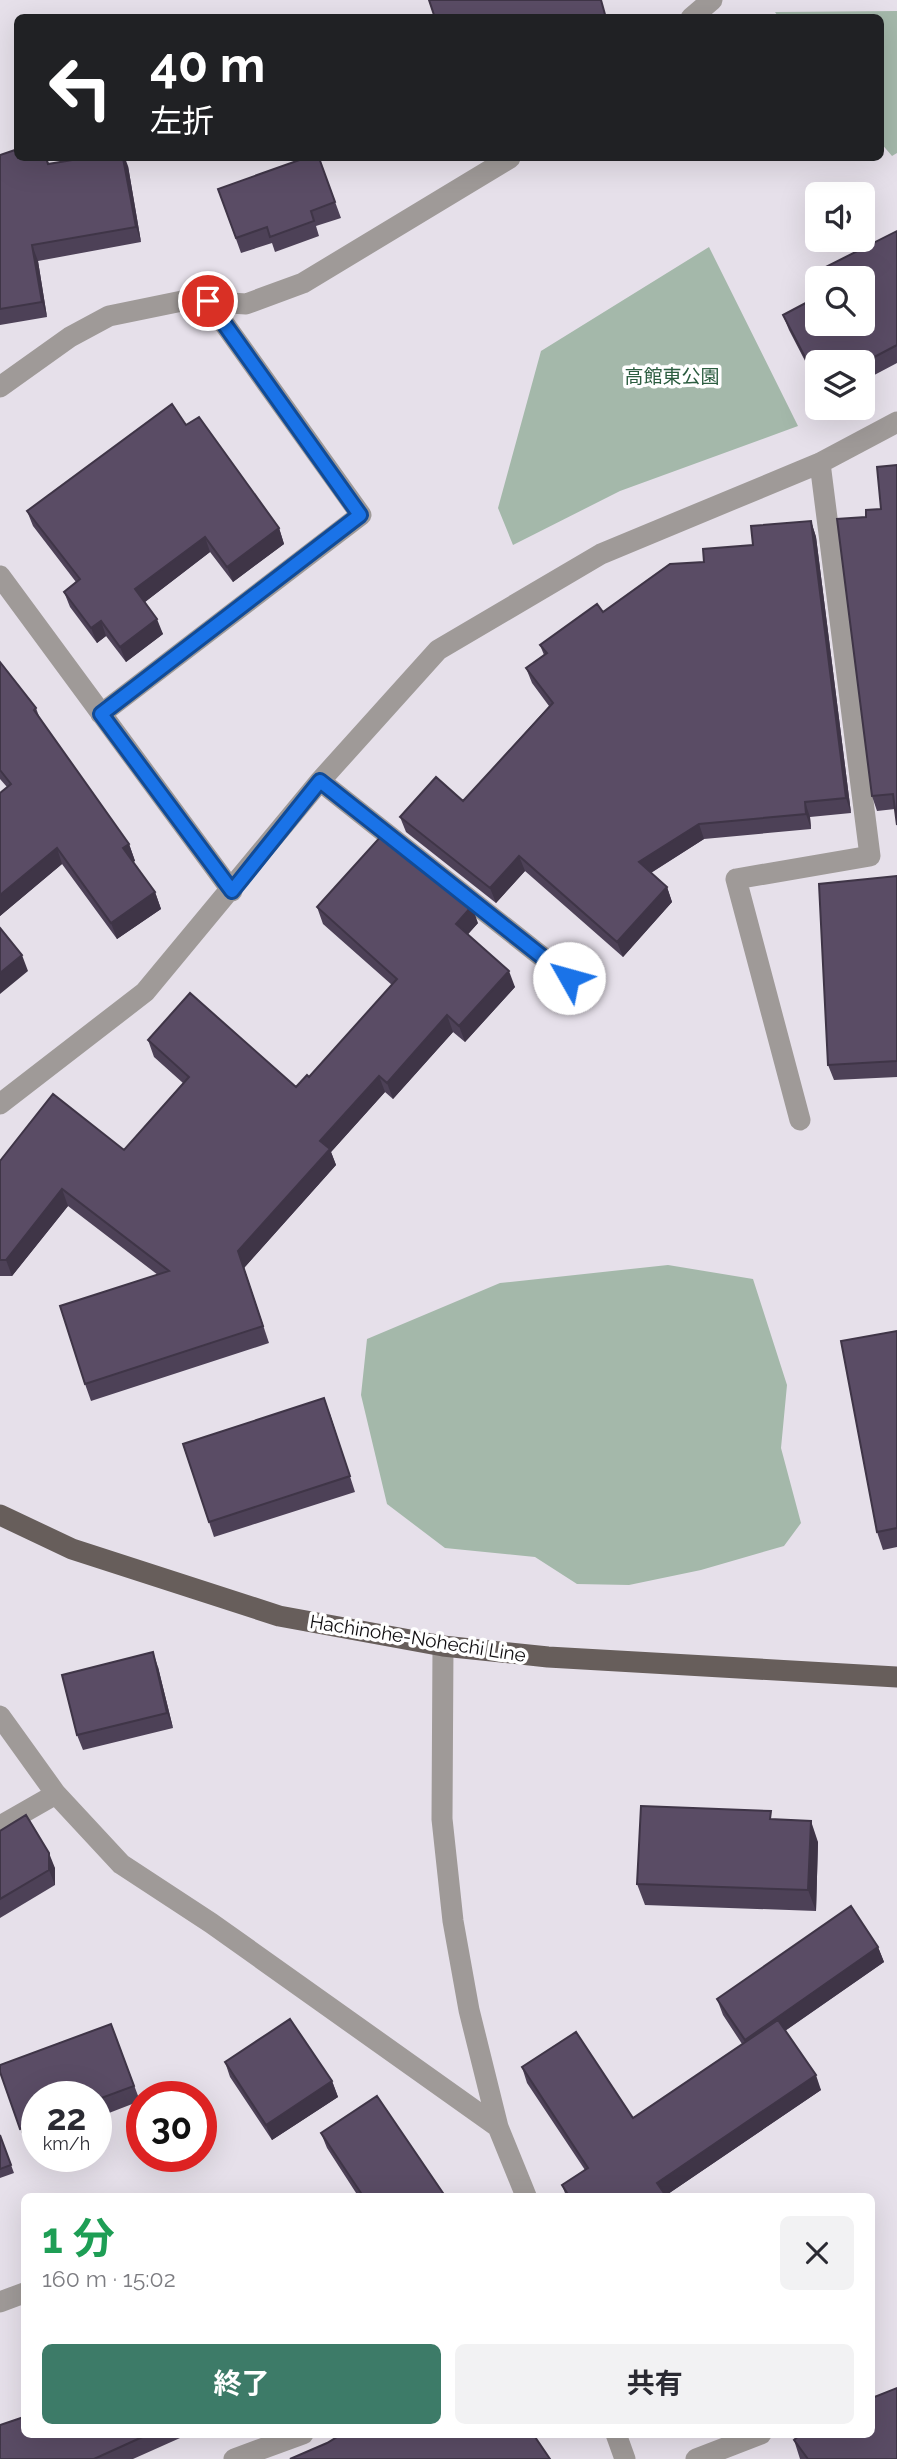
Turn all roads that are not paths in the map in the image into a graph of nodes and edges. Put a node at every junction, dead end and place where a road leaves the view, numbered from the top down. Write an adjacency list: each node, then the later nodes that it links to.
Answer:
1 (712, 0): 2 (street)
2 (696, 14)
3 (505, 161): 4 (street)
4 (208, 301): 5 (street); 9 (street)
5 (0, 387)
6 (897, 422): 7 (street)
7 (820, 463): 10 (street); 14 (street)
8 (0, 576): 9 (street)
9 (101, 714): 11 (street)
10 (320, 781): 11 (street); 12 (street)
11 (232, 891): 13 (street)
12 (569, 978)
13 (0, 1104)
14 (800, 1120)
15 (0, 1515): 16 (main road, Hachinohe-Nohechi Line)
16 (443, 1646): 17 (main road, Hachinohe-Nohechi Line); 21 (street)
17 (897, 1677)
18 (0, 1717): 19 (street)
19 (56, 1794): 20 (street); 21 (street)
20 (0, 1826)
21 (498, 2127): 22 (street)
22 (525, 2193)
23 (21, 2294): 24 (street)
24 (0, 2302)
25 (292, 2438): 28 (street)
26 (617, 2438): 29 (street)
27 (751, 2438): 30 (street)
28 (234, 2459)
29 (625, 2459)
30 (696, 2459)

